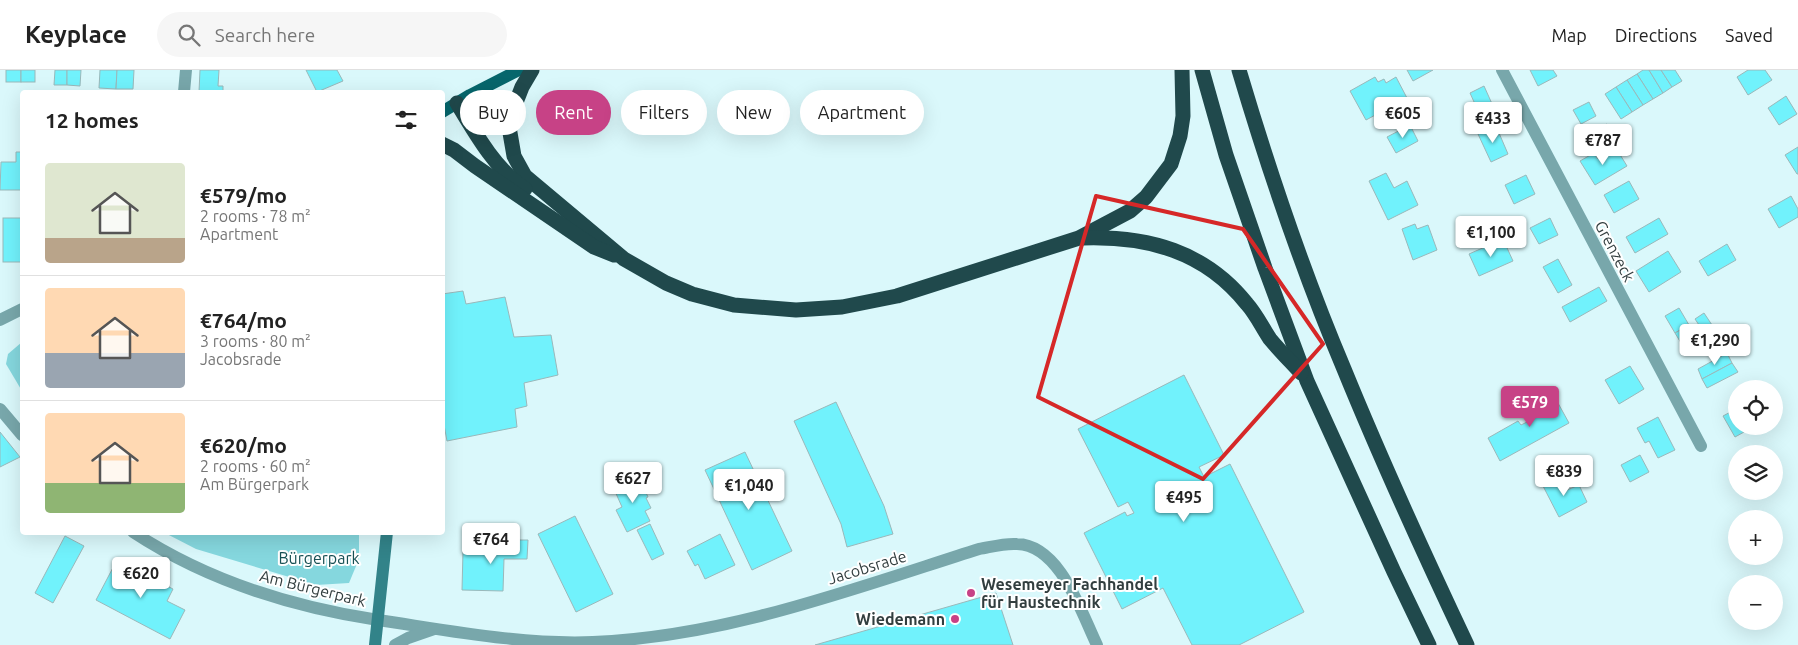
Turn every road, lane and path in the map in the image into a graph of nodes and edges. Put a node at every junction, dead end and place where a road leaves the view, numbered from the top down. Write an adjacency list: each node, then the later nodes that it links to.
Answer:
1 (186, 70): 8 (street)
2 (519, 70): 9 (main road)
3 (532, 70): 12 (highway)
4 (1182, 70): 13 (highway)
5 (1202, 70): 17 (highway)
6 (1239, 70): 30 (highway)
7 (1502, 70): 20 (street, Grenzeck)
8 (184, 90)
9 (457, 103): 10 (main road); 12 (highway)
10 (445, 110)
11 (448, 147): 14 (highway)
12 (594, 233): 14 (highway)
13 (1079, 238): 14 (highway); 17 (highway)
14 (624, 259)
15 (20, 310): 16 (street)
16 (0, 320)
17 (1307, 380): 29 (highway)
18 (0, 409): 19 (street)
19 (20, 432)
20 (1701, 446)
21 (138, 535): 23 (street, Am Bürgerpark)
22 (387, 535): 23 (main road)
23 (378, 620): 24 (street, Jacobsrade); 26 (main road)
24 (436, 628): 25 (street, Jacobsrade); 27 (street, Jacobsrade)
25 (591, 644): 28 (street, Jacobsrade)
26 (375, 645)
27 (395, 645)
28 (1097, 645)
29 (1429, 645)
30 (1467, 645)

